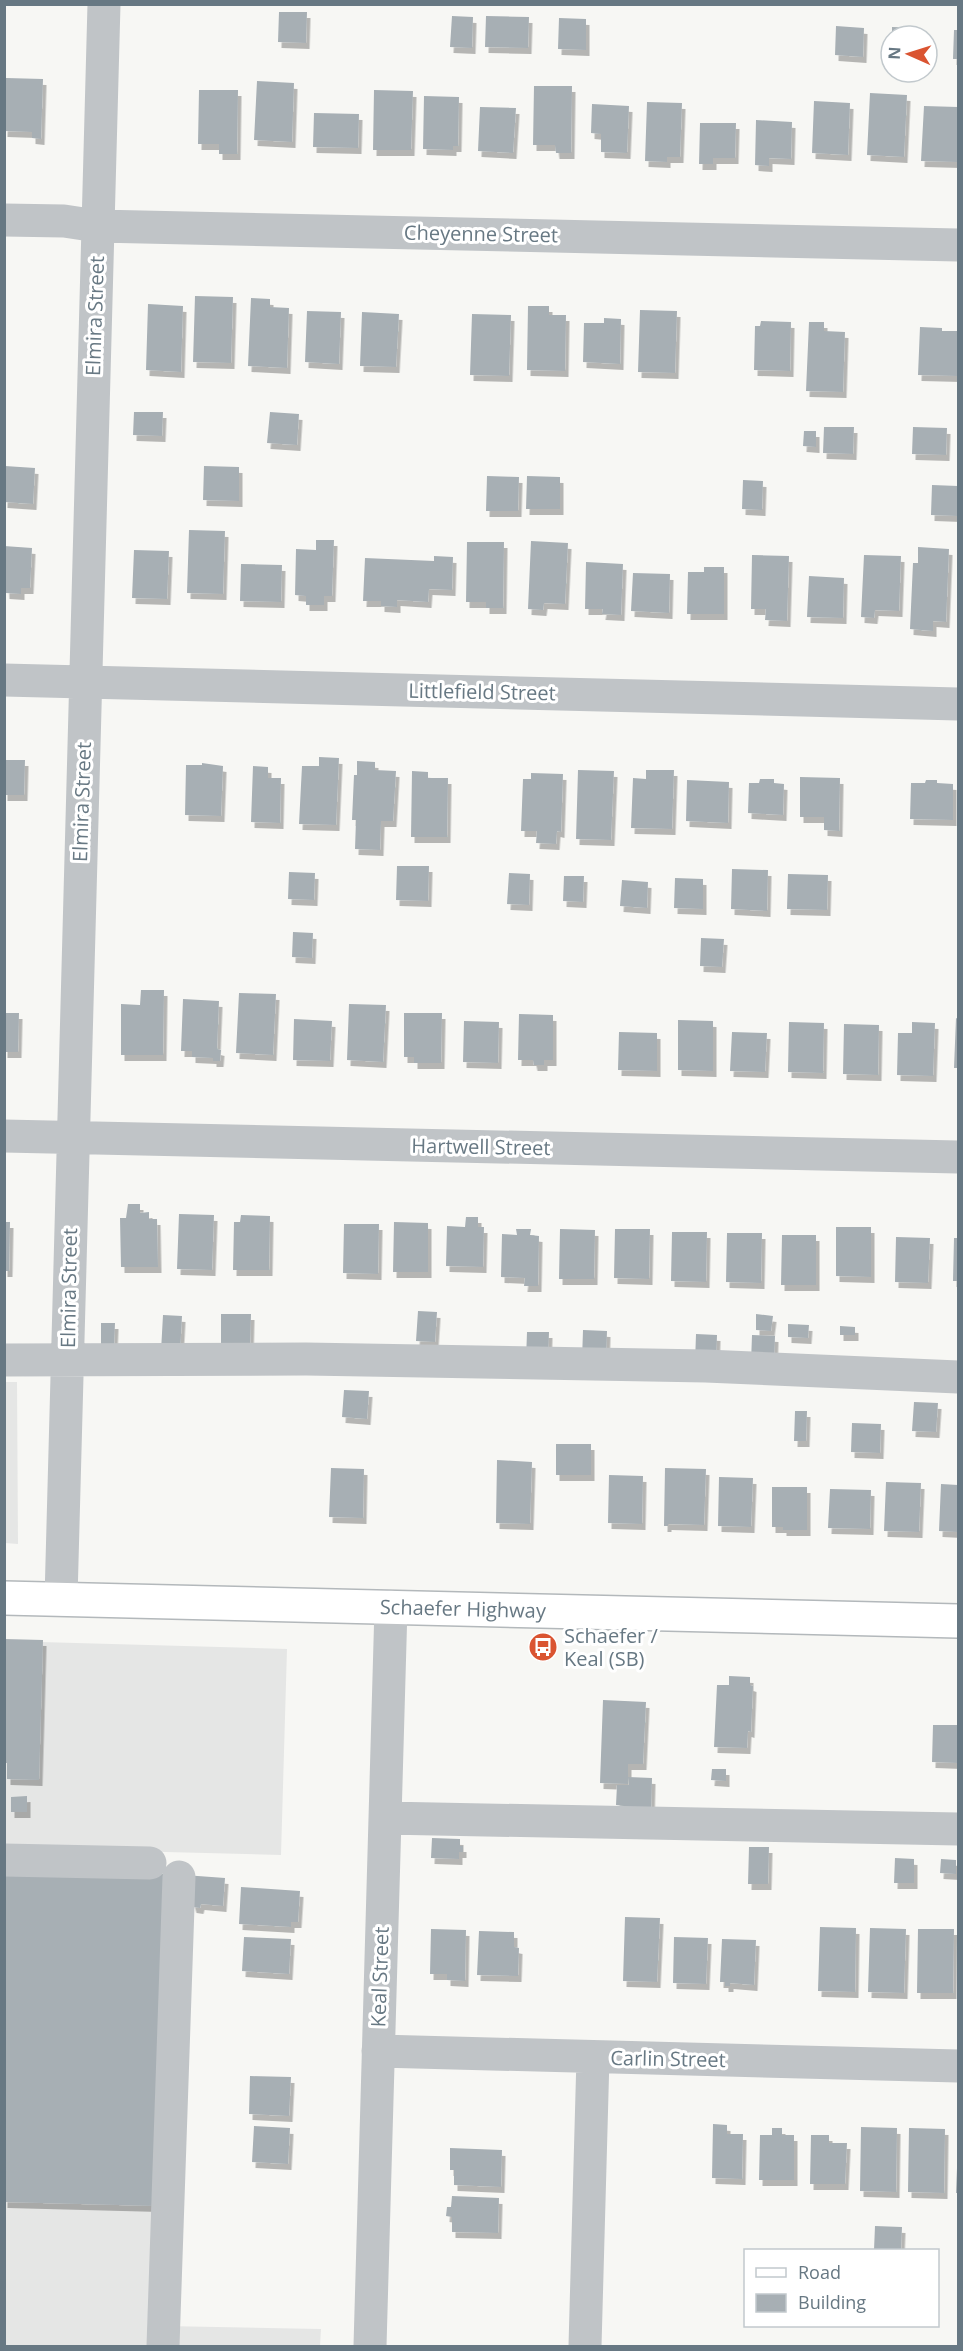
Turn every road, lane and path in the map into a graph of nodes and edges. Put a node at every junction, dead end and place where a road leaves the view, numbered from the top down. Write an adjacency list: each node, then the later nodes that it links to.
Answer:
1 (104, 4): 3 (street, Elmira Street)
2 (4, 220): 3 (street, Cheyenne Street)
3 (98, 225): 4 (street, Cheyenne Street); 6 (street, Elmira Street)
4 (958, 245)
5 (4, 680): 6 (street, Littlefield Street)
6 (85, 682): 7 (street, Littlefield Street); 9 (street, Elmira Street)
7 (958, 704)
8 (4, 1136): 9 (street, Hartwell Street)
9 (72, 1138): 10 (street, Hartwell Street); 12 (street, Elmira Street)
10 (958, 1157)
11 (4, 1360): 12 (street)
12 (67, 1360): 13 (street); 15 (street, Elmira Street)
13 (958, 1377)
14 (4, 1598): 15 (main road, Schaefer Highway)
15 (61, 1599): 16 (main road, Schaefer Highway)
16 (391, 1607): 17 (main road, Schaefer Highway); 18 (street, Keal Street)
17 (958, 1621)
18 (385, 1818): 19 (street); 23 (street, Keal Street)
19 (958, 1829)
20 (4, 1860): 21 (street)
21 (150, 1863)
22 (179, 1877): 26 (street)
23 (378, 2052): 24 (street, Carlin Street); 27 (street, Keal Street)
24 (593, 2057): 25 (street, Carlin Street); 28 (street)
25 (958, 2066)
26 (163, 2346)
27 (370, 2346)
28 (585, 2346)

